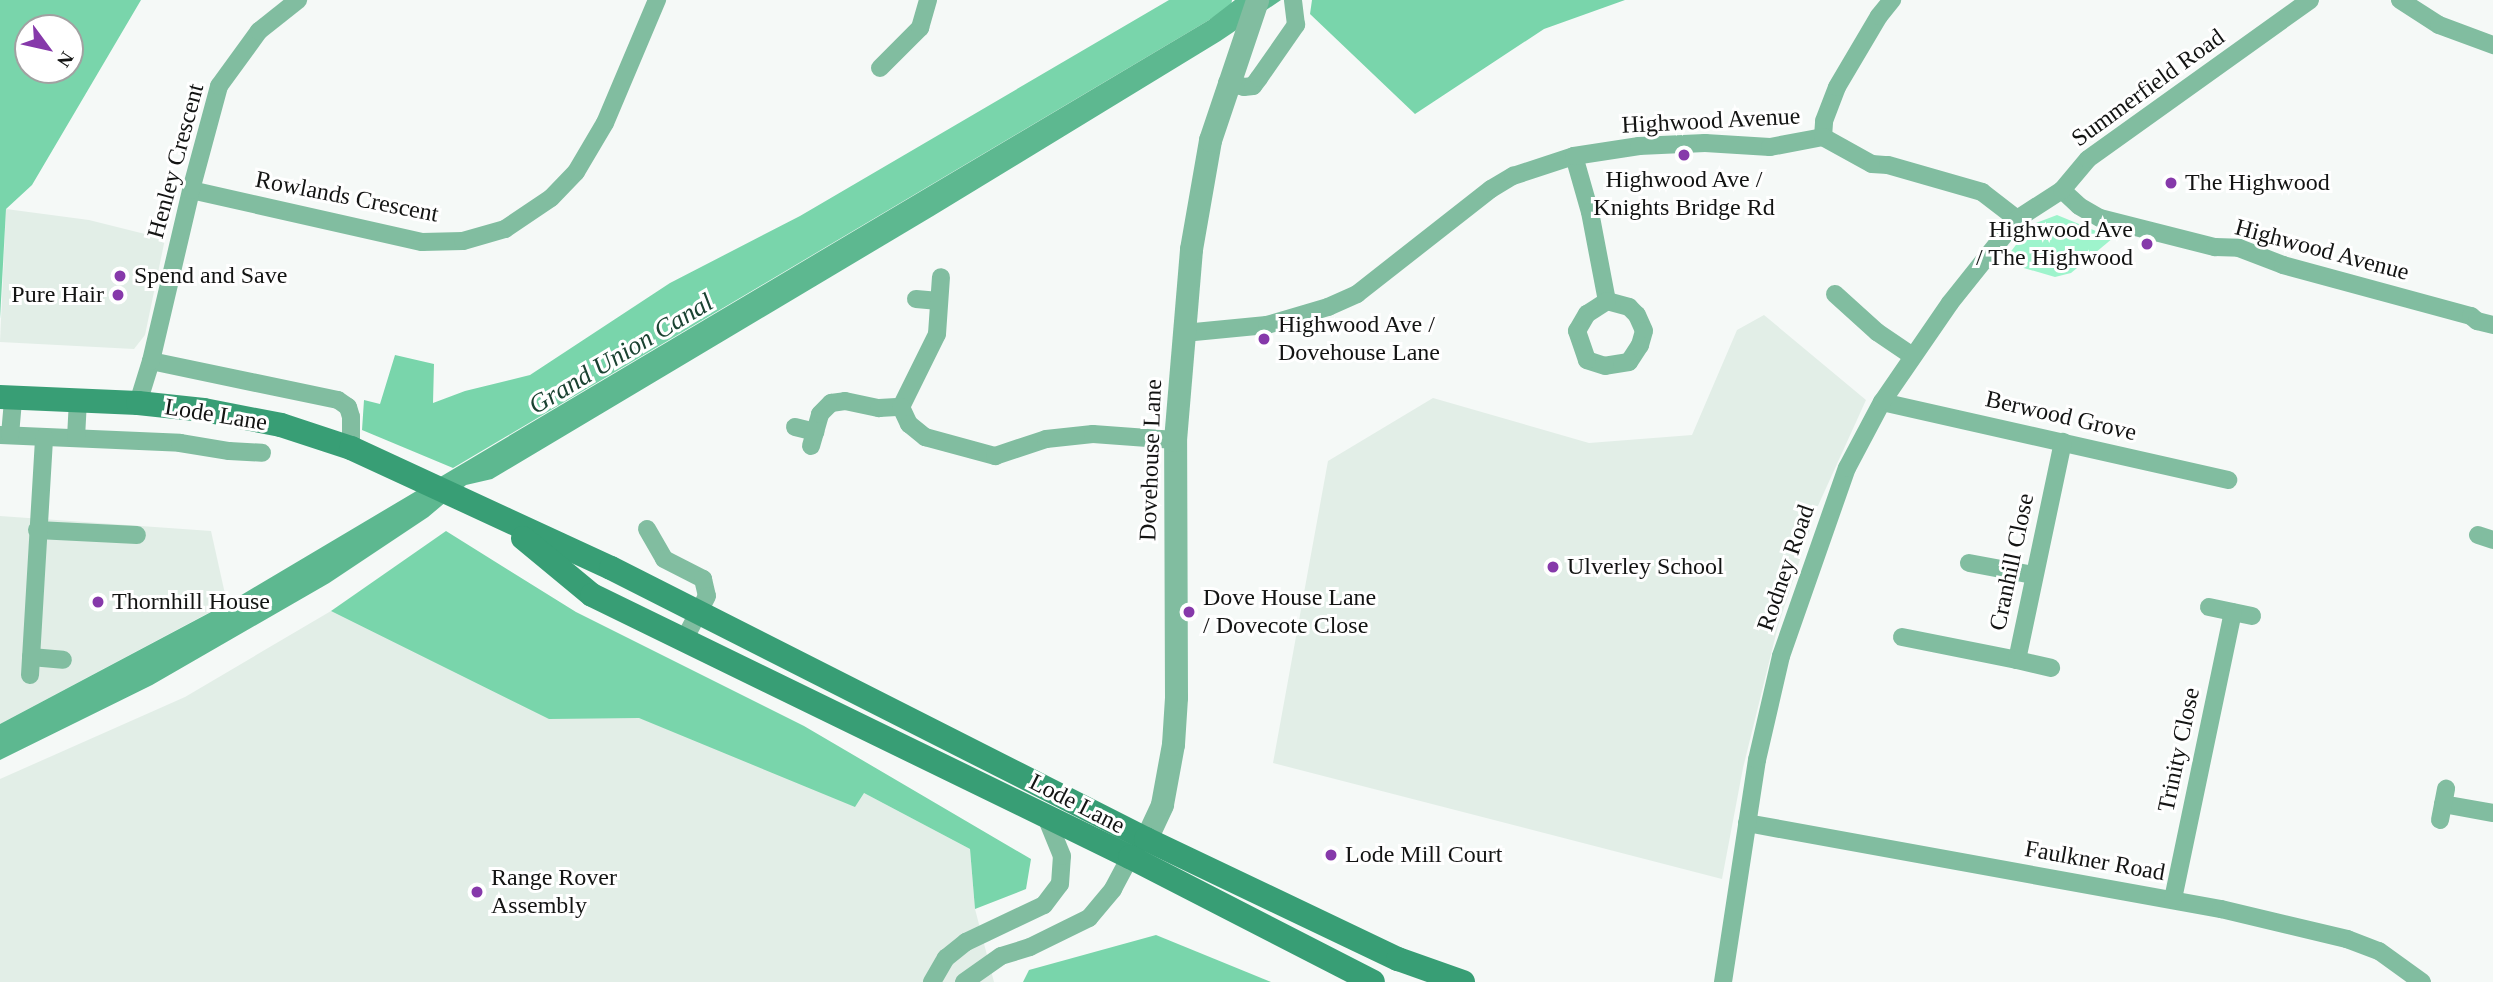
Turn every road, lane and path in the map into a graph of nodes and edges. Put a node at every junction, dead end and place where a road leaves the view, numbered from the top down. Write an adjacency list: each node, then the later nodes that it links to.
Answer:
1 (298, 0): 14 (street, Henley Crescent)
2 (657, 0): 14 (street, Rowlands Crescent)
3 (928, 0): 10 (street)
4 (1257, 0): 11 (street, Dovehouse Lane)
5 (1293, 0): 11 (street)
6 (1892, 0): 12 (street)
7 (2311, 0): 15 (street, Summerfield Road)
8 (2400, 0): 9 (street)
9 (2493, 45)
10 (880, 68)
11 (1227, 83): 23 (street, Dovehouse Lane)
12 (1823, 137): 13 (street, Highwood Avenue); 16 (street, Highwood Avenue)
13 (1574, 156): 21 (street); 23 (street, Highwood Avenue)
14 (191, 190): 25 (street, Henley Crescent)
15 (2062, 191): 16 (street, Summerfield Road); 22 (street, Highwood Avenue)
16 (2017, 219): 24 (street, Rodney Road)
17 (941, 277): 20 (street)
18 (1835, 294): 24 (street)
19 (916, 299): 20 (street)
20 (939, 301): 30 (street)
21 (1607, 301)
22 (2493, 325)
23 (1184, 332): 35 (street, Dovehouse Lane)
24 (1911, 355): 29 (street, Rodney Road)
25 (151, 361): 28 (street, Henley Crescent); 37 (street, Lode Lane)
26 (6, 397): 27 (main road, Lode Lane); 32 (street, Lode Lane)
27 (79, 401): 28 (main road, Lode Lane); 34 (street)
28 (138, 402): 37 (main road, Lode Lane)
29 (1882, 402): 36 (street, Berwood Grove); 60 (street, Rodney Road)
30 (901, 407): 31 (street); 35 (street)
31 (795, 427)
32 (5, 435): 33 (street, Lode Lane)
33 (44, 437): 34 (street, Lode Lane); 42 (street)
34 (76, 438): 38 (street, Lode Lane)
35 (1175, 440): 61 (street, Dovehouse Lane)
36 (2063, 442): 39 (street, Berwood Grove); 45 (street, Cranhill Close)
37 (351, 448): 40 (main road, Lode Lane)
38 (262, 453)
39 (2228, 480)
40 (498, 518): 48 (main road, Lode Lane); 51 (main road, Lode Lane)
41 (647, 529): 48 (street)
42 (37, 530): 43 (street); 52 (street)
43 (136, 536)
44 (1969, 563): 45 (street)
45 (2034, 575): 54 (street, Cranhill Close)
46 (2209, 607): 47 (street)
47 (2233, 612): 49 (street); 62 (street, Trinity Close)
48 (697, 615): 51 (street); 61 (main road, Lode Lane)
49 (2252, 616)
50 (1902, 637): 54 (street, Cranhill Close)
51 (684, 640): 59 (main road, Lode Lane)
52 (31, 657): 53 (street); 56 (street)
53 (63, 660)
54 (2017, 660): 55 (street)
55 (2050, 668)
56 (30, 676)
57 (2443, 804): 58 (street)
58 (2493, 813)
59 (1046, 817): 61 (main road, Lode Lane); 63 (street)
60 (1747, 823): 62 (street, Faulkner Road); 67 (street, Rodney Road)
61 (1138, 848): 64 (street); 65 (main road, Lode Lane); 66 (main road, Lode Lane)
62 (2173, 899): 68 (street, Faulkner Road)
63 (932, 982)
64 (964, 982)
65 (1373, 982)
66 (1463, 982)
67 (1723, 982)
68 (2422, 982)

